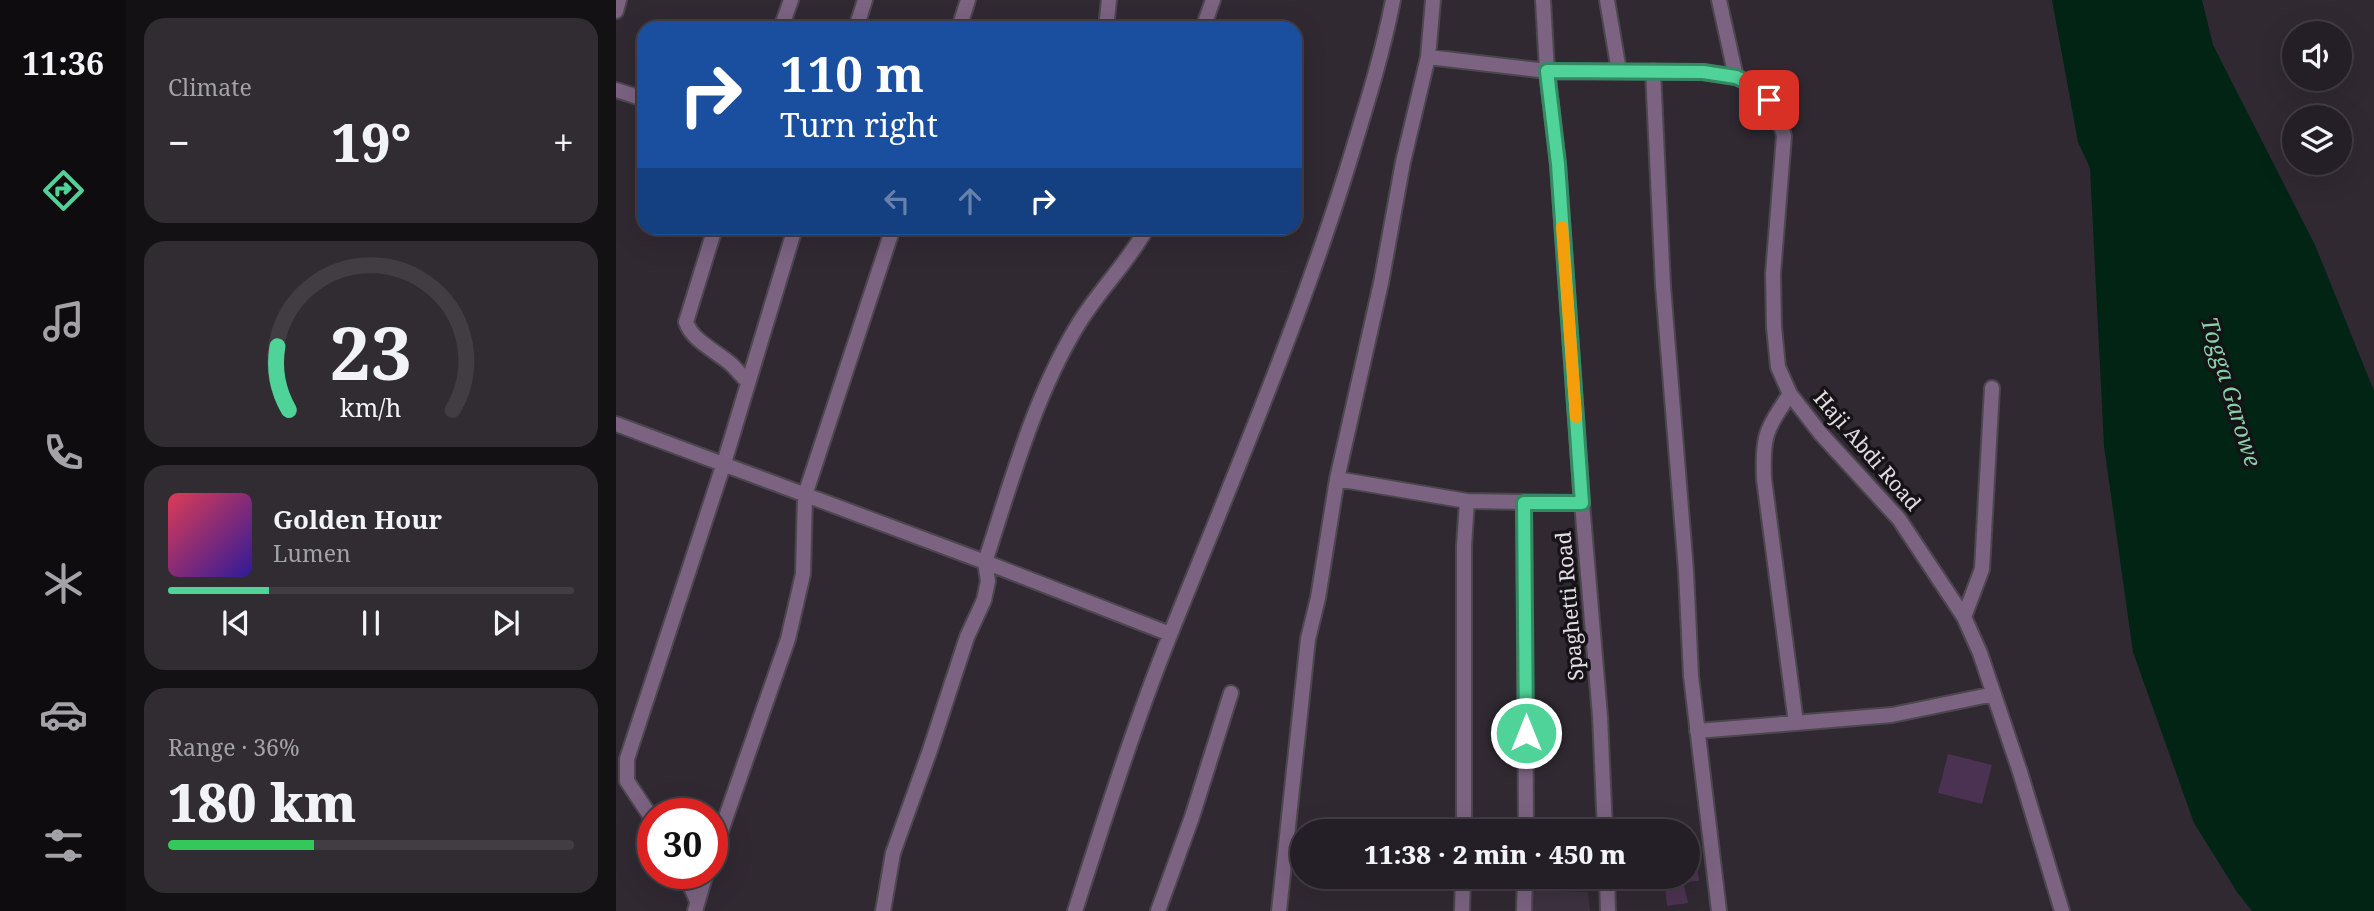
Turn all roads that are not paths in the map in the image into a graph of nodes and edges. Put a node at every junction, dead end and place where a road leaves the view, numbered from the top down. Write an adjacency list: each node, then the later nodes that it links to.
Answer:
1 (619, 0): 12 (street)
2 (791, 0): 13 (street)
3 (865, 0): 14 (street)
4 (968, 0): 15 (street)
5 (1109, 0): 16 (street)
6 (1213, 0): 17 (street)
7 (1393, 0): 41 (street)
8 (1433, 0): 18 (street)
9 (1543, 0): 19 (street, Spaghetti Road)
10 (1607, 0): 20 (street)
11 (1719, 0): 22 (street)
12 (616, 12)
13 (784, 21)
14 (858, 21)
15 (961, 21)
16 (1107, 21)
17 (1206, 21)
18 (1428, 57): 19 (street, Haji Abdi Road); 34 (street)
19 (1547, 71): 20 (street, Haji Abdi Road); 38 (street, Spaghetti Road)
20 (1619, 71): 21 (street, Haji Abdi Road)
21 (1653, 71): 22 (street, Haji Abdi Road); 45 (street)
22 (1736, 77): 31 (street, Haji Abdi Road)
23 (616, 90): 24 (street)
24 (637, 97)
25 (713, 235): 29 (street)
26 (792, 235): 29 (street)
27 (891, 235): 35 (street)
28 (1143, 235): 39 (street)
29 (748, 382): 33 (street)
30 (1992, 388): 40 (street)
31 (1790, 394): 40 (street, Haji Abdi Road); 44 (street)
32 (616, 424): 33 (street)
33 (724, 463): 35 (street); 46 (street)
34 (1337, 478): 36 (street); 60 (street)
35 (805, 495): 39 (street); 47 (street)
36 (1467, 501): 37 (street); 48 (street)
37 (1524, 503): 38 (street); 49 (street)
38 (1582, 503): 50 (street, Spaghetti Road)
39 (985, 562): 41 (street); 57 (street)
40 (1964, 617): 43 (street, Haji Abdi Road)
41 (1170, 634): 58 (street)
42 (1231, 693): 59 (street)
43 (1994, 694): 44 (street); 65 (street, Haji Abdi Road)
44 (1796, 723): 45 (street)
45 (1697, 731): 64 (street)
46 (639, 798)
47 (728, 811)
48 (1464, 819)
49 (1526, 819)
50 (1604, 819)
51 (690, 889): 56 (street)
52 (701, 889): 56 (street)
53 (1463, 889): 61 (street)
54 (1525, 889): 62 (street)
55 (1607, 889): 63 (street)
56 (696, 906)
57 (883, 911)
58 (1075, 911)
59 (1158, 911)
60 (1279, 911)
61 (1462, 911)
62 (1524, 911)
63 (1608, 911)
64 (1719, 911)
65 (2062, 911)

